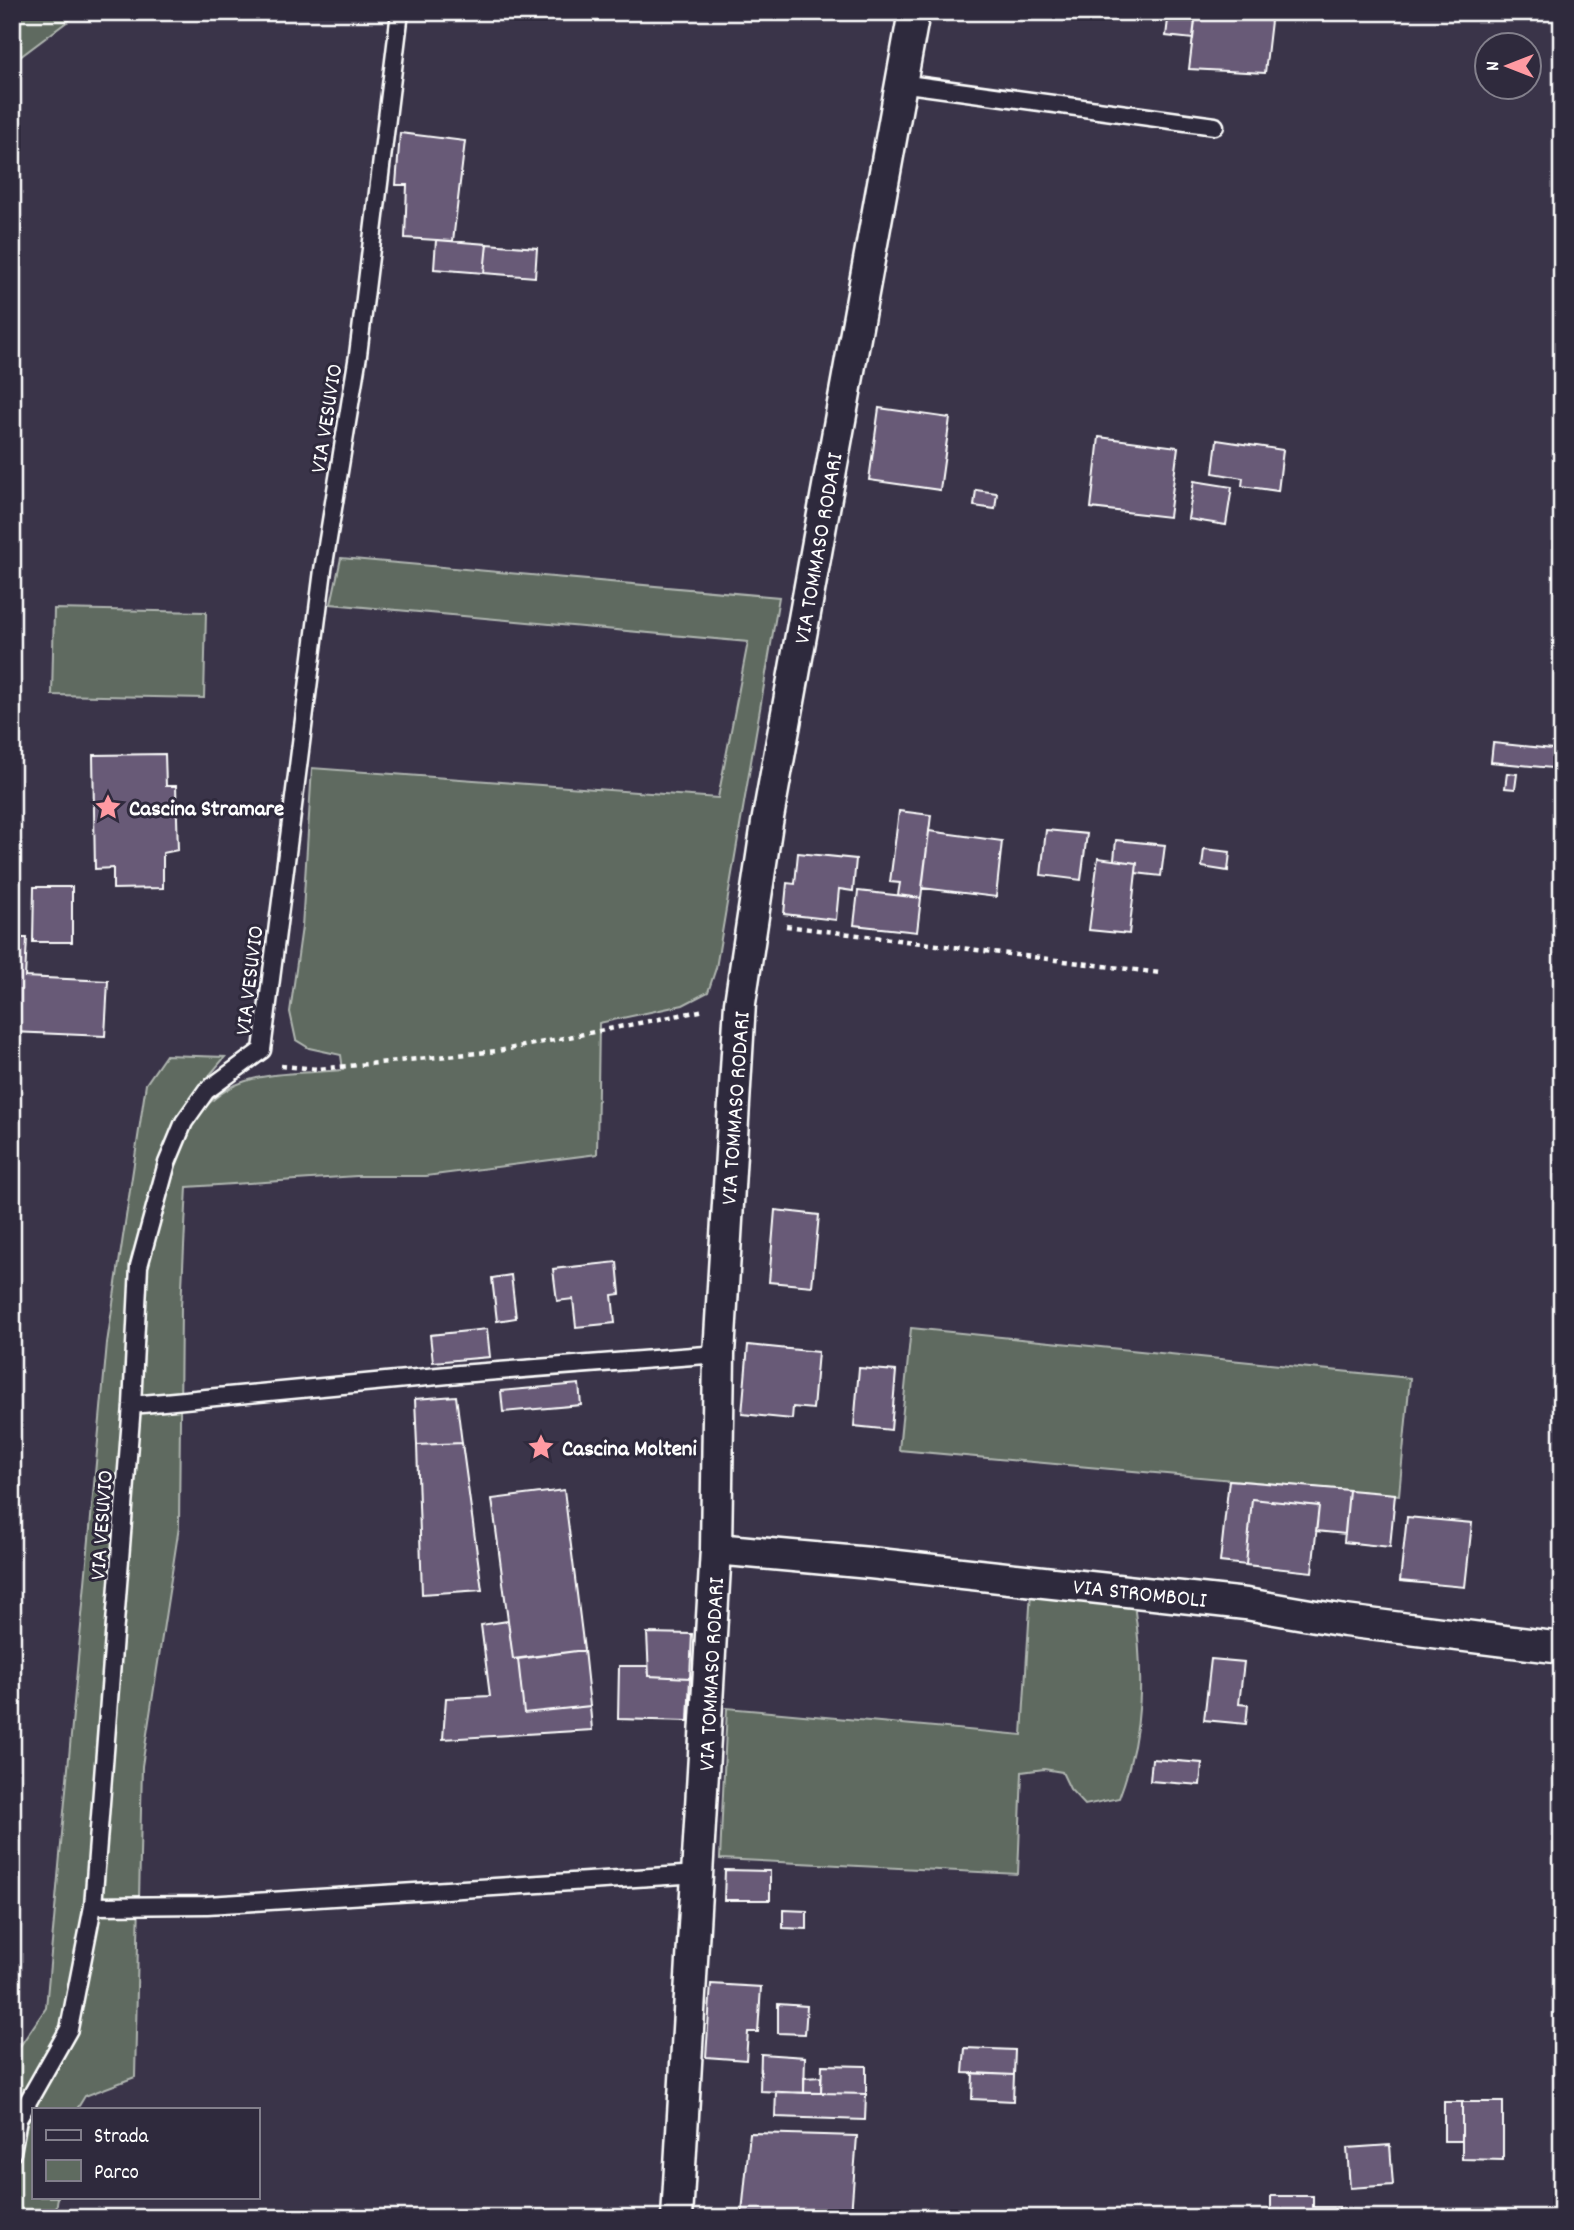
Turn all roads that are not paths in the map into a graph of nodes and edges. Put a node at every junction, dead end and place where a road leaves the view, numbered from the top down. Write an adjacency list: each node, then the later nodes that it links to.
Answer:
1 (400, 12): 6 (lane, VIA VESUVIO)
2 (914, 12): 3 (street, VIA TOMMASO RODARI)
3 (900, 83): 4 (lane); 5 (street, VIA TOMMASO RODARI)
4 (1215, 126)
5 (719, 1354): 6 (lane); 7 (street, VIA TOMMASO RODARI)
6 (132, 1405): 10 (lane, VIA VESUVIO)
7 (716, 1549): 8 (street, VIA STROMBOLI); 9 (street, VIA TOMMASO RODARI)
8 (1562, 1648)
9 (699, 1874): 10 (lane); 12 (street, VIA TOMMASO RODARI)
10 (93, 1906): 11 (lane, VIA VESUVIO)
11 (12, 2153)
12 (677, 2218)

